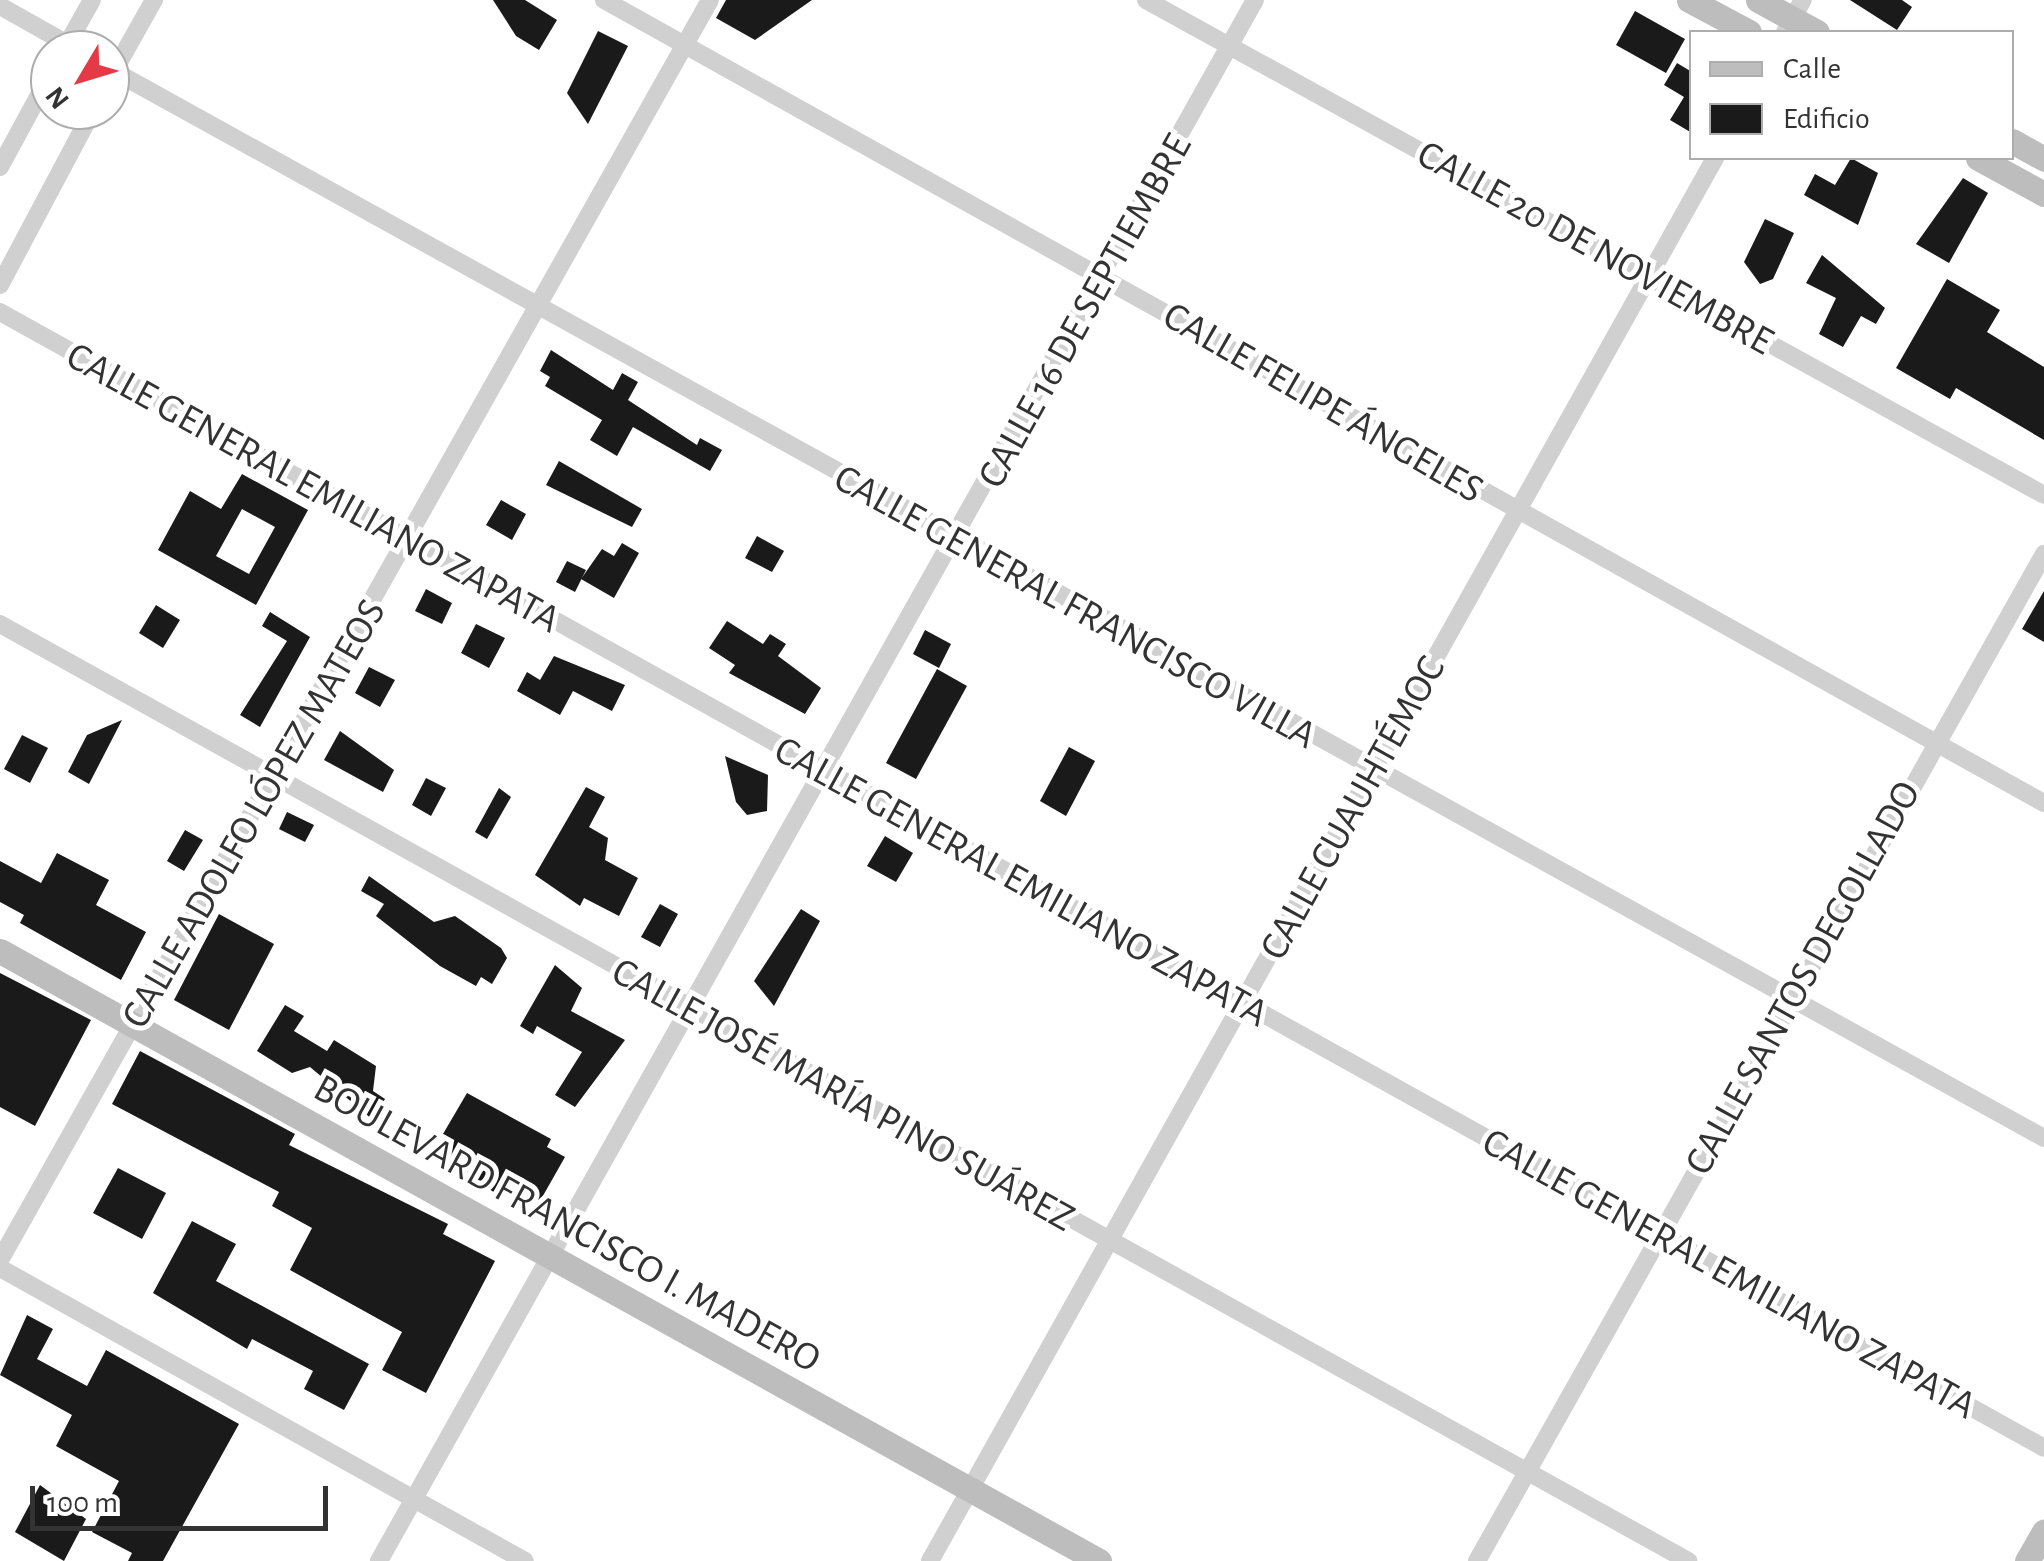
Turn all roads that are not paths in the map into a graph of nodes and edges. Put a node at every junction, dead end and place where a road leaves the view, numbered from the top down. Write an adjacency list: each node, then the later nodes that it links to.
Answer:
1 (92, 0): 12 (street)
2 (154, 0): 14 (street)
3 (604, 0): 15 (street, CALLE FELIPE ÁNGELES)
4 (710, 0): 15 (street, CALLE ADOLFO LÓPEZ MATEOS)
5 (1146, 0): 16 (street, CALLE 20 DE NOVIEMBRE)
6 (1255, 0): 16 (street, CALLE 16 DE SEPTIEMBRE)
7 (1690, 0): 13 (street)
8 (1758, 0): 10 (street)
9 (0, 6): 11 (street)
10 (1794, 17)
11 (40, 30)
12 (78, 30)
13 (1744, 30)
14 (130, 41)
15 (686, 45): 26 (street, CALLE FELIPE ÁNGELES); 29 (street, CALLE ADOLFO LÓPEZ MATEOS)
16 (1230, 48): 26 (street, CALLE 16 DE SEPTIEMBRE); 27 (street, CALLE 20 DE NOVIEMBRE)
17 (130, 83): 29 (street, CALLE GENERAL FRANCISCO VILLA)
18 (30, 112): 24 (street)
19 (82, 130): 28 (street)
20 (2014, 142): 21 (street)
21 (2044, 159)
22 (1714, 160): 27 (street, CALLE CUAUHTÉMOC)
23 (1982, 160): 25 (street)
24 (0, 167)
25 (2044, 194)
26 (1106, 276): 32 (street, CALLE FELIPE ÁNGELES); 33 (street, CALLE 16 DE SEPTIEMBRE)
27 (1648, 278): 31 (street, CALLE 20 DE NOVIEMBRE); 32 (street, CALLE CUAUHTÉMOC)
28 (0, 285)
29 (541, 307): 33 (street, CALLE GENERAL FRANCISCO VILLA); 34 (street, CALLE ADOLFO LÓPEZ MATEOS)
30 (0, 312): 34 (street, CALLE GENERAL EMILIANO ZAPATA)
31 (2044, 495)
32 (1516, 516): 37 (street, CALLE FELIPE ÁNGELES); 38 (street, CALLE CUAUHTÉMOC)
33 (957, 542): 38 (street, CALLE GENERAL FRANCISCO VILLA); 39 (street, CALLE 16 DE SEPTIEMBRE)
34 (411, 543): 39 (street, CALLE GENERAL EMILIANO ZAPATA); 40 (street, CALLE ADOLFO LÓPEZ MATEOS)
35 (2044, 554): 37 (street, CALLE SANTOS DEGOLLADO)
36 (0, 624): 40 (street, CALLE JOSÉ MARÍA PINO SUÁREZ)
37 (1935, 744): 41 (street, CALLE FELIPE ÁNGELES); 43 (street, CALLE SANTOS DEGOLLADO)
38 (1370, 772): 43 (street, CALLE GENERAL FRANCISCO VILLA); 44 (street, CALLE CUAUHTÉMOC)
39 (826, 773): 44 (street, CALLE GENERAL EMILIANO ZAPATA); 45 (street, CALLE 16 DE SEPTIEMBRE)
40 (274, 777): 45 (street, CALLE JOSÉ MARÍA PINO SUÁREZ); 46 (street, CALLE ADOLFO LÓPEZ MATEOS)
41 (2044, 803)
42 (0, 951): 46 (street, BOULEVARD FRANCISCO I. MADERO)
43 (1788, 1004): 47 (street, CALLE GENERAL FRANCISCO VILLA); 48 (street, CALLE SANTOS DEGOLLADO)
44 (1245, 1006): 48 (street, CALLE GENERAL EMILIANO ZAPATA); 49 (street, CALLE CUAUHTÉMOC)
45 (690, 1010): 49 (street, CALLE JOSÉ MARÍA PINO SUÁREZ); 51 (street, CALLE 16 DE SEPTIEMBRE)
46 (133, 1024): 50 (street, CALLE ADOLFO LÓPEZ MATEOS); 51 (street, BOULEVARD FRANCISCO I. MADERO)
47 (2044, 1138)
48 (1658, 1236): 53 (street, CALLE GENERAL EMILIANO ZAPATA); 54 (street, CALLE SANTOS DEGOLLADO)
49 (1113, 1244): 54 (street, CALLE JOSÉ MARÍA PINO SUÁREZ); 55 (street, CALLE CUAUHTÉMOC)
50 (0, 1260)
51 (552, 1260): 55 (street, BOULEVARD FRANCISCO I. MADERO); 56 (street, CALLE 16 DE SEPTIEMBRE)
52 (0, 1268): 56 (street)
53 (2044, 1448)
54 (1527, 1476): 62 (street, CALLE SANTOS DEGOLLADO); 63 (street, CALLE JOSÉ MARÍA PINO SUÁREZ)
55 (971, 1492): 60 (street, CALLE CUAUHTÉMOC); 61 (street, BOULEVARD FRANCISCO I. MADERO)
56 (413, 1498): 58 (street, CALLE 16 DE SEPTIEMBRE); 59 (street)
57 (2044, 1531): 64 (street)
58 (380, 1561)
59 (525, 1561)
60 (930, 1561)
61 (1100, 1561)
62 (1477, 1561)
63 (1688, 1561)
64 (2027, 1561)

